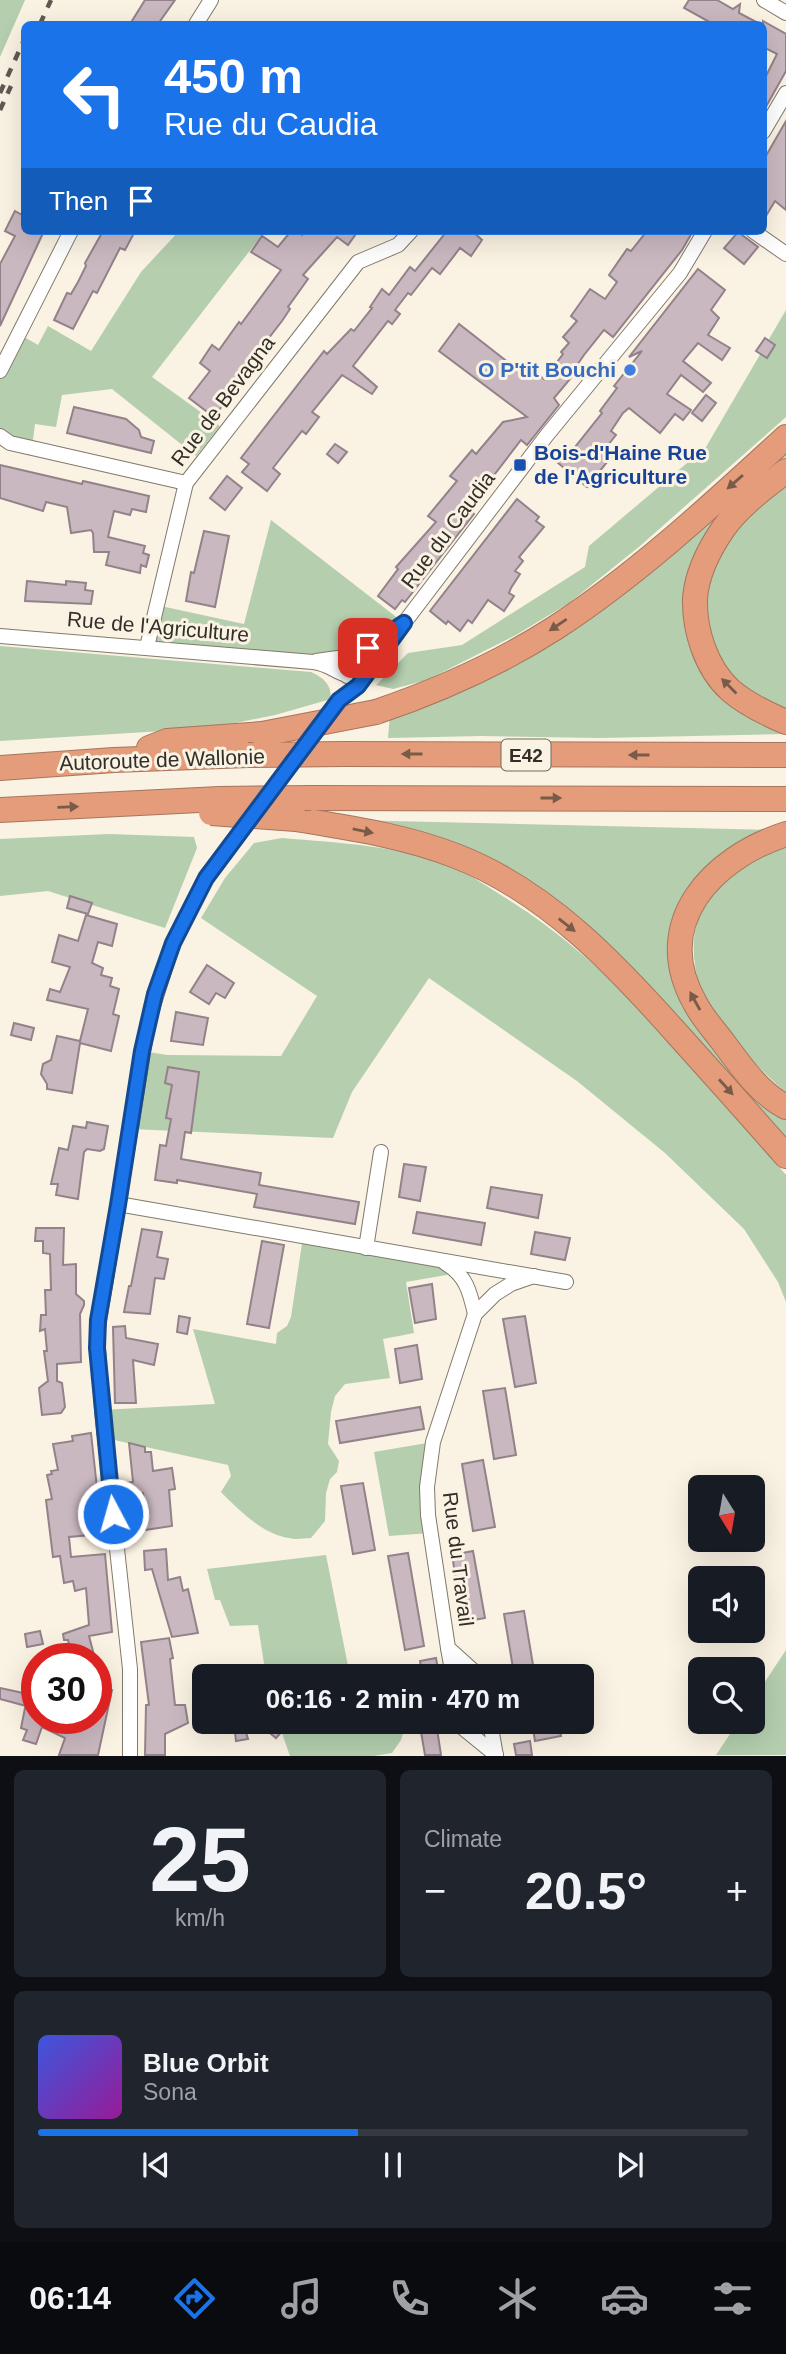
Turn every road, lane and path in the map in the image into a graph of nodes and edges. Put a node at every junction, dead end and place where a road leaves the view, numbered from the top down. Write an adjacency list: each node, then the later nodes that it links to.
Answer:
1 (211, 0): 4 (street)
2 (764, 0): 3 (street)
3 (786, 13)
4 (202, 21)
5 (786, 93): 6 (street)
6 (767, 125)
7 (69, 235): 12 (street)
8 (407, 235): 16 (street, Rue de Bevagna)
9 (703, 235): 17 (street, Rue du Caudia)
10 (758, 235): 11 (street)
11 (786, 254)
12 (0, 371)
13 (0, 436): 16 (street)
14 (786, 437): 25 (highway, one-way to 25, bridge)
15 (786, 471): 23 (highway, one-way to 15)
16 (186, 483): 19 (street, Rue de Bevagna)
17 (404, 623): 21 (street, Rue du Caudia); 21 (street, Rue du Caudia)
18 (0, 636): 19 (street, Rue de l'Agriculture)
19 (147, 647): 20 (street, Rue de l'Agriculture)
20 (320, 665): 21 (street, Rue de l'Agriculture); 22 (street)
21 (353, 671): 22 (street, Rue du Caudia)
22 (340, 694): 34 (street, Rue du Caudia)
23 (786, 722)
24 (786, 755): 25 (highway, Autoroute de Wallonie / E42, one-way to 25, bridge)
25 (114, 760): 26 (highway, Autoroute de Wallonie / E42)
26 (0, 768)
27 (786, 799): 28 (highway, Autoroute de Wallonie / E42, one-way to 27, bridge)
28 (207, 805): 29 (highway, Autoroute de Wallonie / E42, one-way to 28); 33 (highway, one-way to 33, bridge)
29 (0, 810)
30 (786, 834): 31 (highway, one-way to 30)
31 (786, 1107)
32 (381, 1152): 35 (street)
33 (786, 1156)
34 (118, 1205): 35 (street); 45 (street, Rue du Caudia)
35 (366, 1248): 36 (street)
36 (442, 1261): 37 (street); 39 (street)
37 (534, 1276): 38 (street); 39 (street, Rue du Travail)
38 (566, 1282)
39 (475, 1314): 40 (street, Rue du Travail)
40 (448, 1648): 41 (street, Rue du Travail); 42 (street, Rue du Travail)
41 (451, 1664)
42 (466, 1664)
43 (470, 1734): 44 (street)
44 (492, 1734)
45 (130, 1755)

